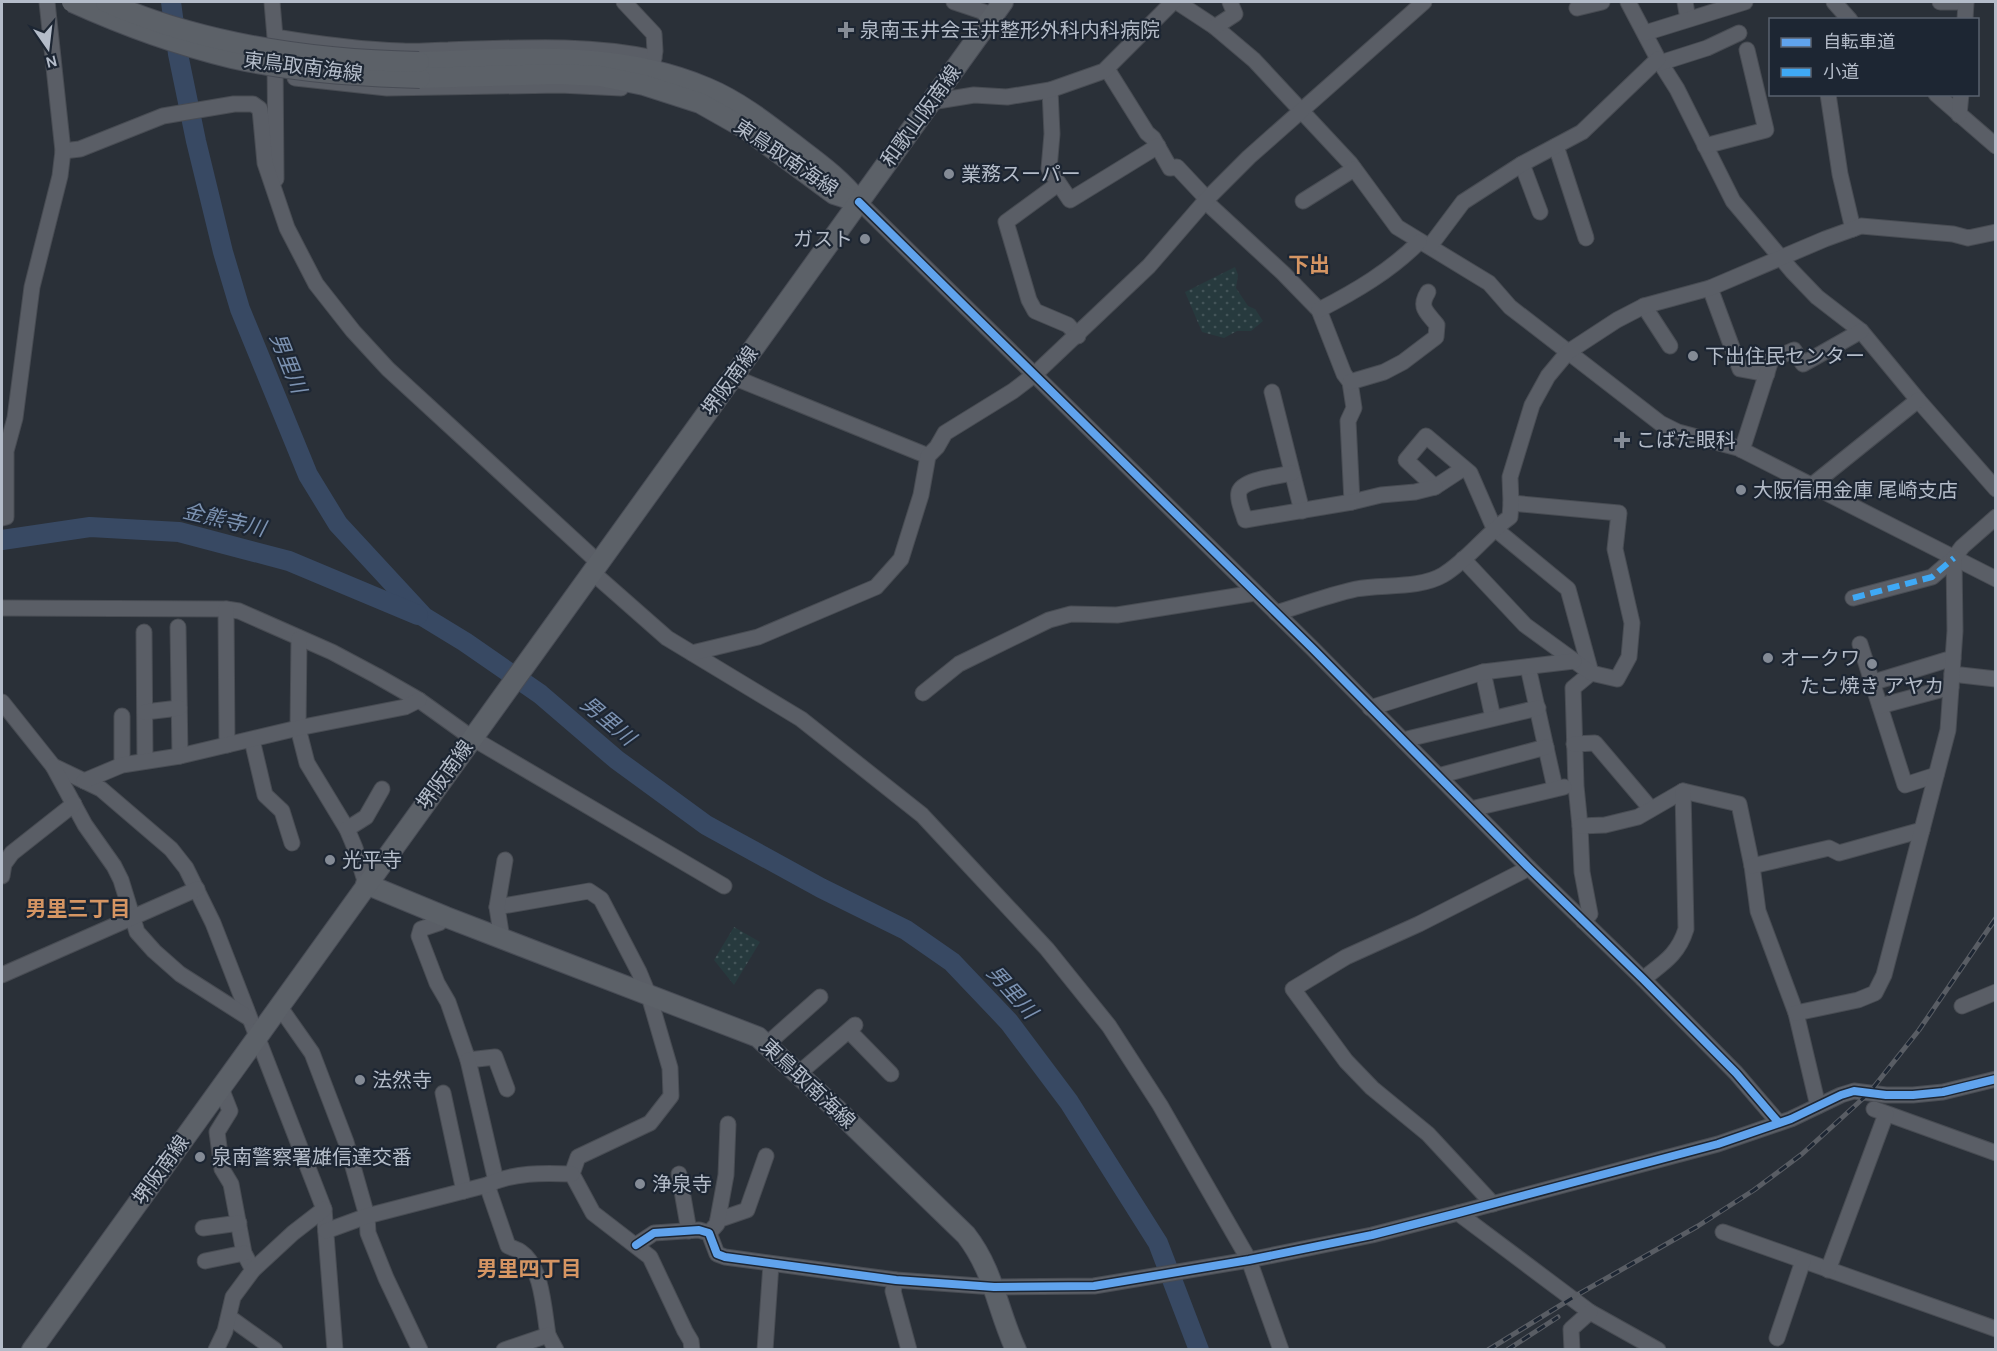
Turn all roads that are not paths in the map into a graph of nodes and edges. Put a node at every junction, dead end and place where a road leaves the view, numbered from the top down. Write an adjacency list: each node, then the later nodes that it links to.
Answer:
1 (72, 2): 30 (main road, 東鳥取南海線, bridge)
2 (106, 2): 30 (main road, 東鳥取南海線, bridge)
3 (272, 2): 25 (street)
4 (624, 2): 28 (street)
5 (954, 2): 18 (street)
6 (1175, 2): 22 (street); 29 (street)
7 (1230, 2): 22 (street)
8 (1424, 2): 38 (street)
9 (1602, 2): 17 (street)
10 (1628, 2): 23 (street)
11 (1685, 2): 21 (street)
12 (1745, 2): 21 (street)
13 (1834, 2): 19 (street)
14 (1940, 2): 15 (street)
15 (1966, 2): 20 (street)
16 (45, 3): 44 (street)
17 (1580, 5)
18 (998, 8): 37 (main road, 和歌山阪南線)
19 (1847, 18)
20 (1965, 18)
21 (1688, 19): 23 (street)
22 (1215, 27): 38 (street)
23 (1645, 33): 27 (street)
24 (1738, 33): 27 (street)
25 (274, 37): 28 (street); 31 (street)
26 (1748, 50): 42 (street)
27 (1659, 61): 41 (street); 42 (street)
28 (652, 64): 30 (main road, 東鳥取南海線); 51 (main road, 東鳥取南海線)
29 (1107, 69): 32 (street); 40 (street)
30 (420, 70): 33 (main road, 東鳥取南海線)
31 (275, 76): 33 (street); 48 (street)
32 (1050, 90): 37 (street); 47 (street)
33 (669, 93): 51 (main road, 東鳥取南海線)
34 (1828, 96): 53 (street)
35 (1938, 96): 39 (street)
36 (1960, 96): 39 (street)
37 (931, 102): 51 (main road, 和歌山阪南線)
38 (1300, 111): 46 (street); 49 (street)
39 (1959, 115): 43 (street)
40 (1158, 146): 47 (street); 49 (street)
41 (1556, 146): 45 (street); 55 (street)
42 (1705, 146): 57 (street)
43 (1995, 146)
44 (63, 151): 48 (street); 83 (street)
45 (1522, 164): 52 (street); 56 (street)
46 (1354, 169): 50 (street); 56 (street)
47 (1058, 184): 63 (street)
48 (276, 191): 87 (street)
49 (1206, 200): 61 (street); 63 (street)
50 (1303, 201)
51 (859, 202): 67 (street); 68 (main road, 堺阪南線)
52 (1540, 212)
53 (1853, 229): 54 (street); 57 (street)
54 (1995, 232)
55 (1586, 238)
56 (1425, 244): 61 (street); 65 (street)
57 (1781, 258): 58 (street); 62 (street)
58 (1710, 288): 60 (street); 66 (street)
59 (1428, 292): 69 (street)
60 (1644, 306): 64 (street); 65 (street)
61 (1319, 310): 69 (street)
62 (1861, 331): 66 (street); 71 (street)
63 (1078, 336): 67 (street)
64 (1670, 346)
65 (1568, 352): 72 (street); 80 (street)
66 (1767, 374): 72 (street)
67 (1034, 375): 73 (street); 89 (street)
68 (733, 377): 73 (street); 87 (main road, 堺阪南線)
69 (1350, 382): 79 (street)
70 (1272, 392): 75 (street)
71 (1918, 400): 76 (street); 78 (street)
72 (1742, 450): 76 (street)
73 (928, 456): 98 (street)
74 (1464, 468): 77 (street); 77 (street); 84 (street)
75 (1292, 473): 81 (street); 81 (street)
76 (1811, 486): 85 (street)
77 (1435, 487): 79 (street)
78 (1995, 489)
79 (1352, 502): 81 (street)
80 (1511, 503): 84 (street); 103 (street)
81 (1302, 511)
82 (1995, 517): 85 (street)
83 (2, 518)
84 (1494, 528): 86 (street); 103 (street)
85 (1954, 558): 88 (street); 90 (street); 99 (street)
86 (1463, 559): 93 (street); 100 (street)
87 (592, 572): 98 (street); 118 (main road, 堺阪南線)
88 (1995, 579)
89 (1255, 593): 93 (street); 107 (street)
90 (1853, 598)
91 (2, 608): 92 (street)
92 (226, 609): 96 (street); 122 (street)
93 (1276, 613): 112 (street)
94 (178, 627): 111 (street)
95 (144, 632): 114 (street)
96 (299, 639): 108 (street); 117 (street)
97 (1860, 644): 106 (street)
98 (692, 653): 194 (street)
99 (1953, 658): 104 (street); 106 (street)
100 (1574, 661): 101 (street); 103 (street)
101 (1528, 667): 102 (street); 113 (street)
102 (1483, 672): 112 (street); 116 (street)
103 (1591, 674): 121 (street)
104 (1951, 680): 105 (street); 110 (street); 128 (street)
105 (1995, 680)
106 (1871, 683): 110 (street)
107 (924, 693)
108 (419, 700): 117 (street); 118 (street)
109 (2, 702): 127 (street)
110 (1880, 706): 128 (street)
111 (179, 708): 114 (street); 124 (street)
112 (1370, 708): 120 (street)
113 (1538, 708): 116 (street); 123 (street)
114 (145, 712): 125 (street)
115 (122, 716): 126 (street)
116 (1493, 718): 120 (street)
117 (298, 728): 119 (street); 139 (street)
118 (475, 733): 146 (main road, 堺阪南線); 147 (street)
119 (252, 740): 122 (street); 141 (street)
120 (1403, 740): 129 (street)
121 (1574, 744): 131 (street); 137 (street)
122 (227, 746): 124 (street)
123 (1546, 747): 129 (street); 132 (street)
124 (180, 756): 125 (street)
125 (145, 761): 126 (street)
126 (122, 765): 130 (street)
127 (53, 766): 130 (street); 135 (street)
128 (1936, 775): 140 (street)
129 (1438, 776): 136 (street)
130 (84, 781): 148 (street)
131 (1575, 786): 132 (street); 138 (street)
132 (1555, 788): 136 (street)
133 (382, 789): 139 (street)
134 (1683, 791): 137 (street); 143 (street); 155 (street)
135 (74, 804): 145 (street); 151 (street)
136 (1471, 809): 144 (street)
137 (1651, 809): 138 (street)
138 (1580, 826): 152 (street)
139 (346, 829): 146 (street)
140 (1922, 830): 143 (street); 161 (street)
141 (292, 843)
142 (505, 860): 149 (street)
143 (1752, 866): 161 (street)
144 (1529, 868): 152 (street); 181 (street)
145 (2, 876)
146 (366, 884): 150 (main road, 東鳥取南海線); 159 (main road, 堺阪南線)
147 (724, 886)
148 (197, 889): 151 (street); 162 (street)
149 (497, 907): 153 (street); 157 (street)
150 (446, 917): 153 (main road, 東鳥取南海線); 165 (street)
151 (132, 918): 154 (street); 162 (street)
152 (1583, 921): 155 (street)
153 (502, 939): 157 (main road, 東鳥取南海線)
154 (2, 975)
155 (1643, 979): 173 (street)
156 (1995, 992): 160 (street)
157 (649, 996): 164 (main road, 東鳥取南海線); 177 (street)
158 (820, 997): 164 (street)
159 (279, 1006): 163 (main road, 堺阪南線); 184 (street)
160 (1962, 1006)
161 (1796, 1013): 172 (street)
162 (249, 1018): 163 (street)
163 (257, 1038): 169 (main road, 堺阪南線); 182 (street)
164 (766, 1045): 166 (main road, 東鳥取南海線)
165 (468, 1060): 170 (street); 179 (street)
166 (798, 1074): 167 (street); 201 (main road, 東鳥取南海線)
167 (891, 1074)
168 (1995, 1079): 172 (street)
169 (220, 1088): 186 (street); 207 (main road, 堺阪南線)
170 (507, 1089)
171 (443, 1093): 180 (street)
172 (1818, 1106): 173 (street)
173 (1778, 1122): 181 (street)
174 (728, 1124): 185 (street)
175 (1995, 1153): 199 (street)
176 (766, 1156): 185 (street)
177 (572, 1174): 179 (street); 192 (street)
178 (679, 1174): 189 (street)
179 (492, 1183): 180 (street); 205 (street)
180 (464, 1191): 184 (street)
181 (1493, 1204): 183 (street)
182 (324, 1209): 188 (street); 198 (street)
183 (1458, 1213): 194 (street); 202 (street)
184 (367, 1216): 188 (street); 211 (street)
185 (718, 1220): 191 (street)
186 (239, 1223): 187 (street); 193 (street)
187 (203, 1228)
188 (326, 1231): 210 (street)
189 (689, 1231): 191 (street); 192 (street)
190 (1723, 1232): 196 (street)
191 (709, 1233): 197 (street)
192 (636, 1245): 214 (street)
193 (244, 1252): 195 (street); 198 (street)
194 (1249, 1260): 201 (street); 218 (street)
195 (205, 1261)
196 (1803, 1261): 199 (street); 206 (street)
197 (771, 1264): 200 (street); 215 (street)
198 (253, 1270): 203 (street)
199 (1828, 1270): 204 (street)
200 (896, 1280): 201 (street); 216 (street)
201 (994, 1287): 217 (main road, 東鳥取南海線)
202 (1590, 1312): 219 (street); 220 (street)
203 (229, 1317): 208 (street); 209 (street)
204 (1995, 1329)
205 (548, 1335): 212 (street); 213 (street)
206 (1778, 1338)
207 (32, 1350)
208 (216, 1350)
209 (275, 1350)
210 (335, 1350)
211 (420, 1350)
212 (504, 1350)
213 (556, 1350)
214 (692, 1350)
215 (765, 1350)
216 (909, 1350)
217 (1016, 1350)
218 (1281, 1350)
219 (1572, 1350)
220 (1658, 1350)

